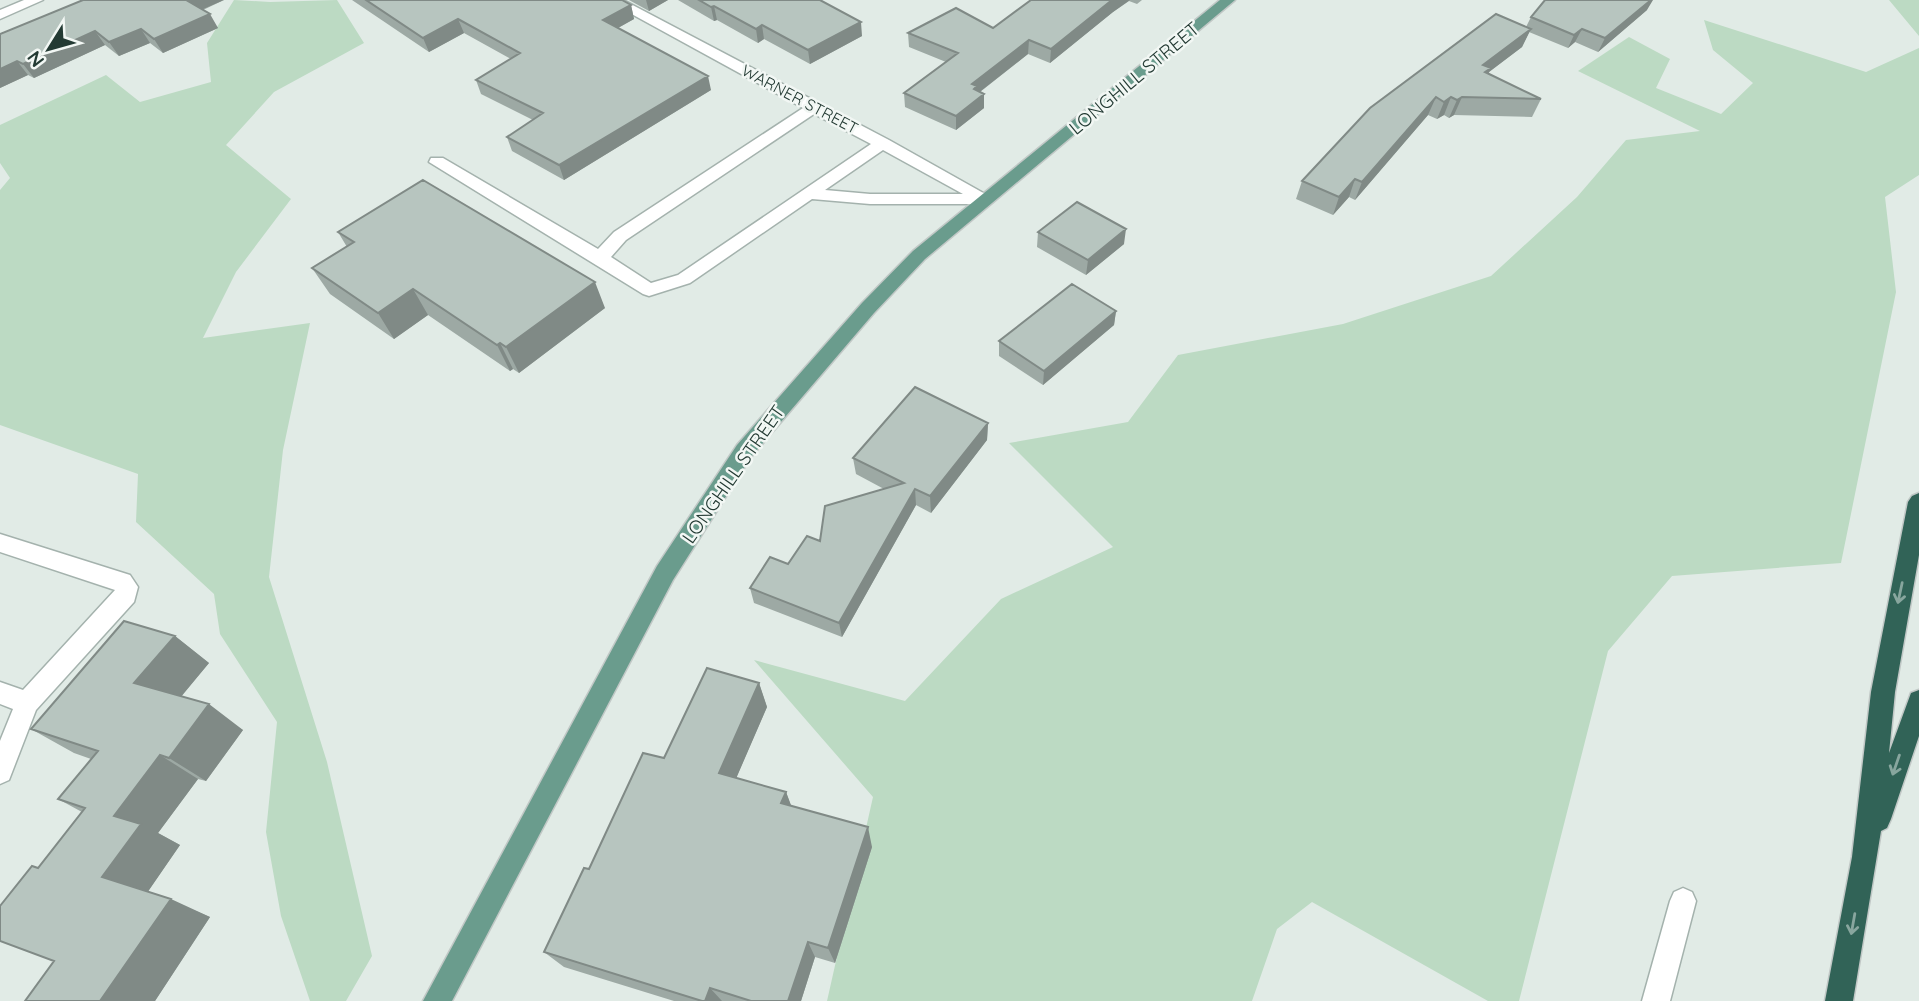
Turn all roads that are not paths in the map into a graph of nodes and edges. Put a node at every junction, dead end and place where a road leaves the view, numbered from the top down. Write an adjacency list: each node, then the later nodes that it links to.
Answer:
1 (36, 0): 4 (street)
2 (613, 0): 5 (street, WARNER STREET)
3 (1228, 0): 9 (main road, LONGHILL STREET)
4 (0, 15)
5 (814, 107): 6 (street, WARNER STREET); 10 (street)
6 (883, 144): 8 (street); 9 (street, WARNER STREET)
7 (438, 162): 10 (street)
8 (809, 194): 9 (street); 10 (street)
9 (986, 199): 19 (main road, LONGHILL STREET)
10 (600, 258)
11 (1919, 502): 17 (highway, one-way to 17)
12 (0, 543): 15 (street)
13 (0, 693): 15 (street)
14 (1919, 701): 17 (highway, one-way to 17)
15 (27, 703): 16 (street)
16 (0, 772)
17 (1865, 857): 21 (highway, one-way to 21)
18 (1683, 901): 20 (street)
19 (437, 1001)
20 (1656, 1001)
21 (1839, 1001)

